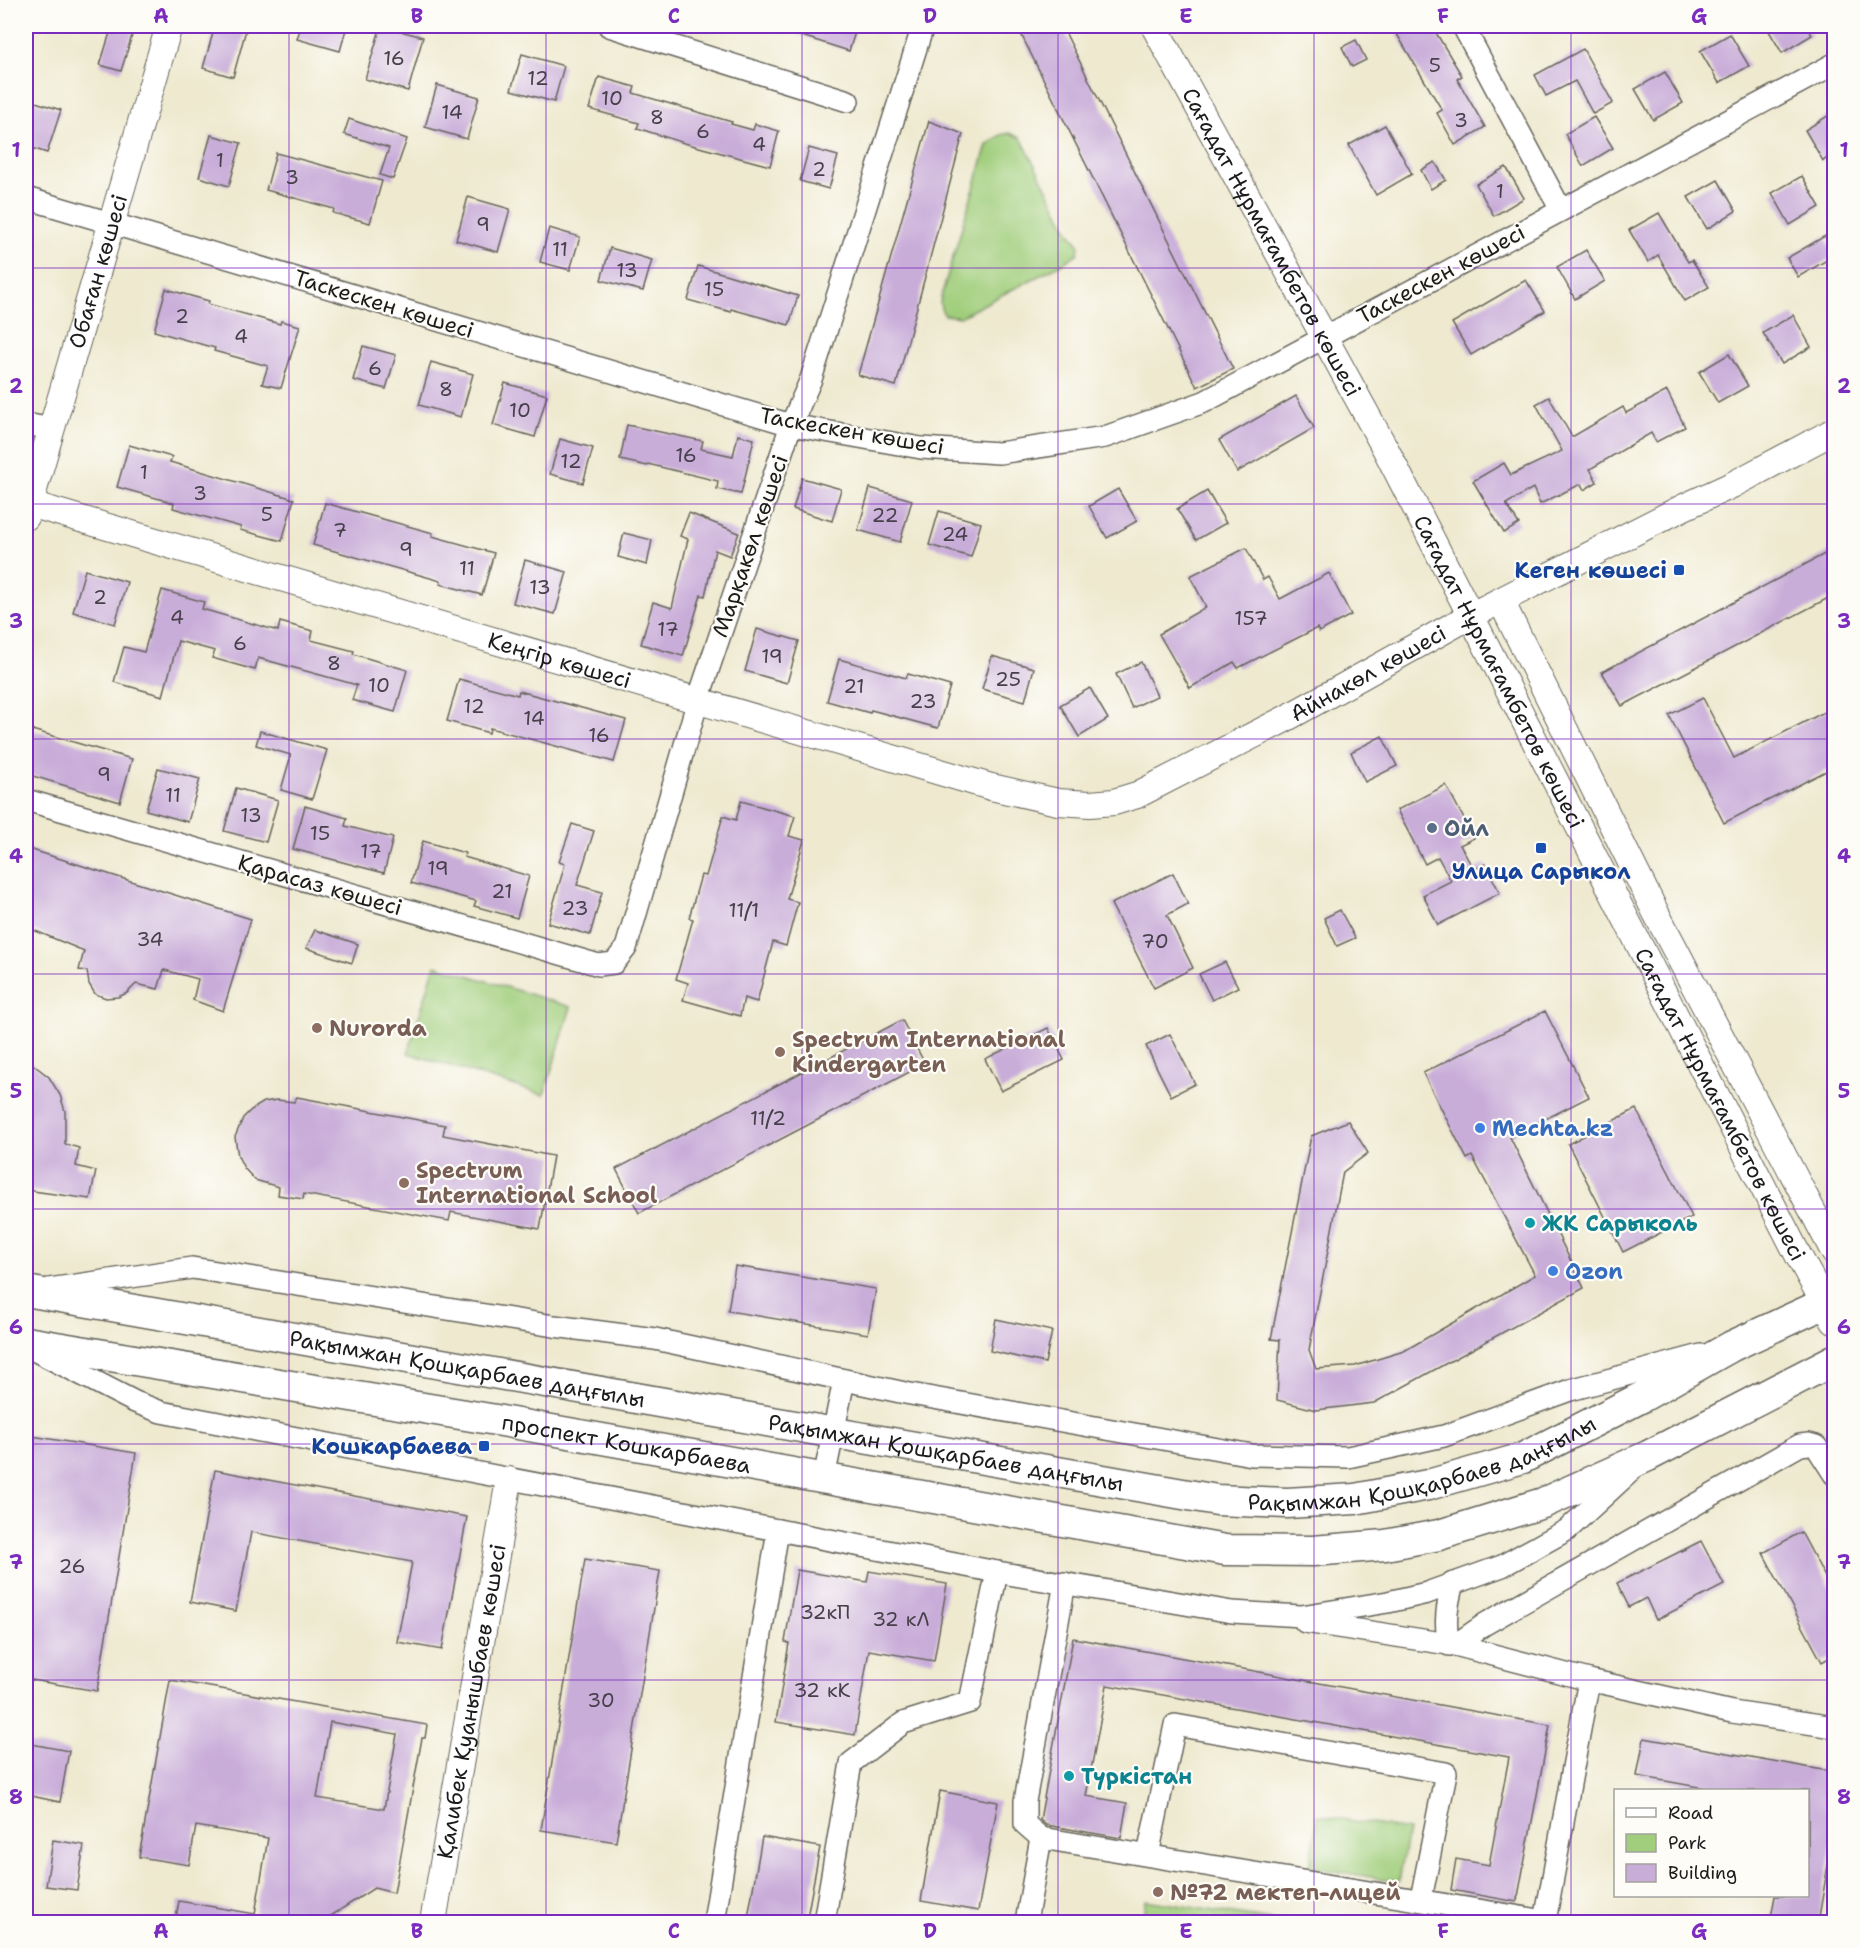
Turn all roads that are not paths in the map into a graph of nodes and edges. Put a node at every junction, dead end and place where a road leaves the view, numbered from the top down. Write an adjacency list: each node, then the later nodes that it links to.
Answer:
1 (169, 26): 10 (street, Обаған көшесі)
2 (609, 26): 7 (street)
3 (923, 26): 13 (street, Марқакөл көшесі)
4 (1154, 26): 11 (street, Сағадат Нұрмағамбетов көшесі)
5 (1462, 26): 9 (street)
6 (1834, 64): 9 (street, Таскескен көшесі)
7 (848, 101)
8 (26, 198): 10 (street, Таскескен көшесі)
9 (1561, 210): 11 (street, Таскескен көшесі)
10 (112, 223): 13 (street, Таскескен көшесі); 14 (street, Обаған көшесі)
11 (1323, 337): 13 (street, Таскескен көшесі); 18 (street, Сағадат Нұрмағамбетов көшесі)
12 (26, 424): 14 (street)
13 (791, 425): 19 (street, Марқакөл көшесі)
14 (51, 429): 16 (street, Обаған көшесі)
15 (1834, 431): 17 (street, Айнакөл көшесі)
16 (28, 510): 19 (street, Кеңгір көшесі)
17 (1501, 601): 18 (street, Айнакөл көшесі); 23 (street, Сағадат Нұрмағамбетов көшесі)
18 (1470, 616): 21 (street, Айнакөл көшесі); 25 (street, Сағадат Нұрмағамбетов көшесі)
19 (698, 700): 21 (street, Кеңгір көшесі); 22 (street, Марқакөл көшесі)
20 (26, 800): 22 (street, Қарасаз көшесі)
21 (1090, 804)
22 (614, 963)
23 (1834, 1252)
24 (28, 1291): 29 (street); 30 (main road, Рақымжан Қошқарбаев даңғылы)
25 (1831, 1308): 27 (main road, Рақымжан Қошқарбаев даңғылы)
26 (26, 1344): 33 (main road, проспект Кошкарбаева); 34 (street)
27 (1732, 1346): 29 (street); 30 (main road, Рақымжан Қошқарбаев даңғылы)
28 (1834, 1360): 31 (main road)
29 (844, 1380): 30 (street)
30 (834, 1432): 33 (street)
31 (1648, 1456): 33 (main road, проспект Кошкарбаева); 38 (street)
32 (1834, 1474): 40 (street)
33 (824, 1478)
34 (509, 1480): 35 (street); 47 (street, Қалибек Қуанышбаев көшесі)
35 (778, 1530): 36 (street); 48 (street)
36 (997, 1572): 37 (street); 49 (street)
37 (1065, 1583): 39 (street); 43 (street)
38 (1453, 1583): 39 (street); 40 (street)
39 (1242, 1612): 40 (street)
40 (1452, 1645): 41 (street)
41 (1589, 1680): 42 (street); 46 (street)
42 (1834, 1727)
43 (1041, 1838): 44 (street); 50 (street)
44 (1148, 1855): 45 (street); 45 (street)
45 (1421, 1899): 46 (street)
46 (1545, 1922)
47 (433, 1923)
48 (714, 1923)
49 (824, 1923)
50 (1026, 1923)

